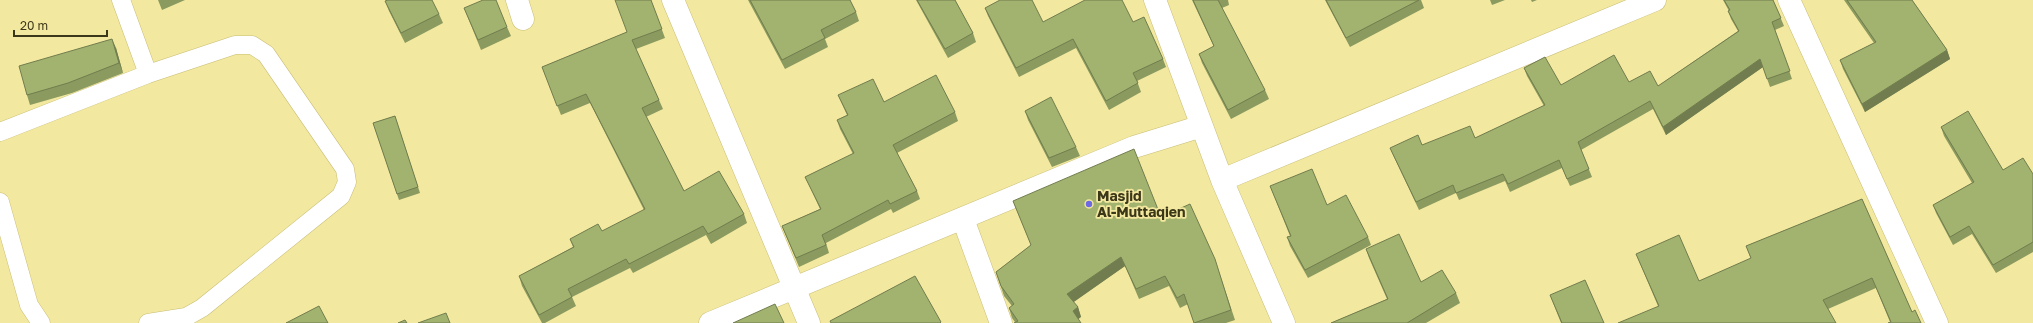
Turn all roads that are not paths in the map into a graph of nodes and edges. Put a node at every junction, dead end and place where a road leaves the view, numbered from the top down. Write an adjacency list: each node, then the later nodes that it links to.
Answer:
1 (121, 0): 6 (lane)
2 (673, 0): 12 (street)
3 (1155, 0): 7 (street)
4 (1655, 0): 9 (street)
5 (1789, 0): 19 (street)
6 (148, 74): 8 (lane); 14 (lane)
7 (1202, 126): 9 (street); 11 (street)
8 (0, 132)
9 (1222, 180): 18 (street)
10 (0, 202): 13 (lane)
11 (963, 218): 12 (street); 17 (street)
12 (793, 289): 15 (street); 16 (street)
13 (41, 323)
14 (148, 323)
15 (710, 323)
16 (809, 323)
17 (1001, 323)
18 (1284, 323)
19 (1937, 323)

